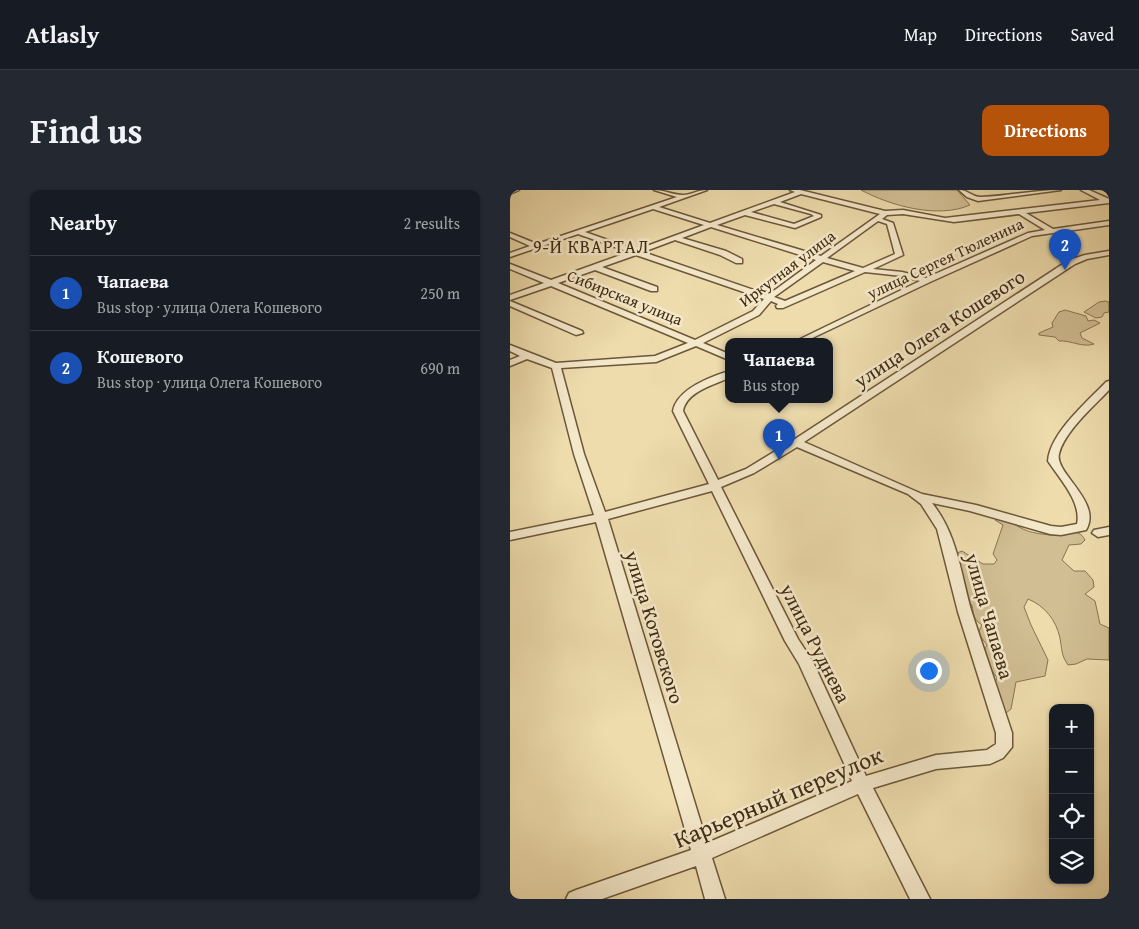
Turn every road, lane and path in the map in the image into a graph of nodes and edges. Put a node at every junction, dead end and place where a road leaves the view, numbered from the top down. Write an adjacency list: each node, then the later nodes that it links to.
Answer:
1 (516, 190): 8 (street)
2 (657, 190): 11 (street)
3 (704, 190): 11 (street)
4 (792, 190): 9 (street)
5 (962, 190): 7 (street)
6 (1084, 190): 13 (street)
7 (1048, 191): 10 (street)
8 (510, 192)
9 (801, 192): 14 (street); 19 (street)
10 (1057, 193)
11 (683, 197): 16 (street)
12 (1064, 200): 15 (street)
13 (1108, 201): 15 (street)
14 (775, 202): 18 (street); 18 (street)
15 (1076, 205): 17 (street)
16 (652, 207): 22 (street); 24 (street)
17 (1020, 212): 19 (street); 23 (street)
18 (746, 213): 22 (street)
19 (885, 213): 20 (street, Иркутная улица)
20 (876, 220): 31 (street, Иркутная улица); 35 (street)
21 (1109, 223): 23 (street, улица Сергея Тюленина)
22 (712, 225): 26 (street); 31 (street)
23 (1050, 230): 36 (street, улица Сергея Тюленина)
24 (578, 232): 27 (street); 28 (street)
25 (510, 235): 27 (street)
26 (676, 238): 28 (street); 32 (street)
27 (537, 246): 30 (street)
28 (639, 252): 34 (street); 39 (street)
29 (1109, 253): 54 (street, улица Олега Кошевого)
30 (510, 254)
31 (821, 258): 35 (street); 39 (street, Иркутная улица)
32 (738, 261)
33 (510, 266): 37 (street, Сибирская улица)
34 (595, 267): 37 (street); 38 (street)
35 (864, 270): 36 (street); 42 (street)
36 (927, 280): 45 (street, улица Сергея Тюленина)
37 (551, 283): 40 (street); 46 (street, Сибирская улица)
38 (654, 289)
39 (771, 297): 42 (street); 43 (street, Иркутная улица)
40 (510, 298)
41 (510, 303): 44 (street)
42 (786, 304): 43 (street)
43 (756, 313): 46 (street, Иркутная улица)
44 (579, 333)
45 (806, 338)
46 (696, 343): 48 (street, Сибирская улица); 51 (street, Иркутная улица)
47 (510, 348): 49 (street)
48 (725, 355)
49 (527, 356): 50 (street); 51 (street)
50 (510, 363)
51 (556, 366): 57 (street, улица Котовского)
52 (725, 376): 55 (street, улица Руднева)
53 (1109, 384): 56 (street)
54 (796, 443): 55 (street, улица Олега Кошевого); 56 (street)
55 (716, 486): 57 (street, улица Олега Кошевого); 60 (street, улица Руднева)
56 (921, 497): 59 (street, улица Чапаева)
57 (601, 517): 58 (street, улица Олега Кошевого); 61 (street, улица Котовского)
58 (510, 536)
59 (1001, 750): 60 (street, Карьерный переулок)
60 (862, 784): 61 (street, Карьерный переулок); 64 (street, улица Руднева)
61 (702, 854): 62 (street, Карьерный переулок); 63 (street, улица Котовского)
62 (576, 899)
63 (715, 899)
64 (920, 899)

